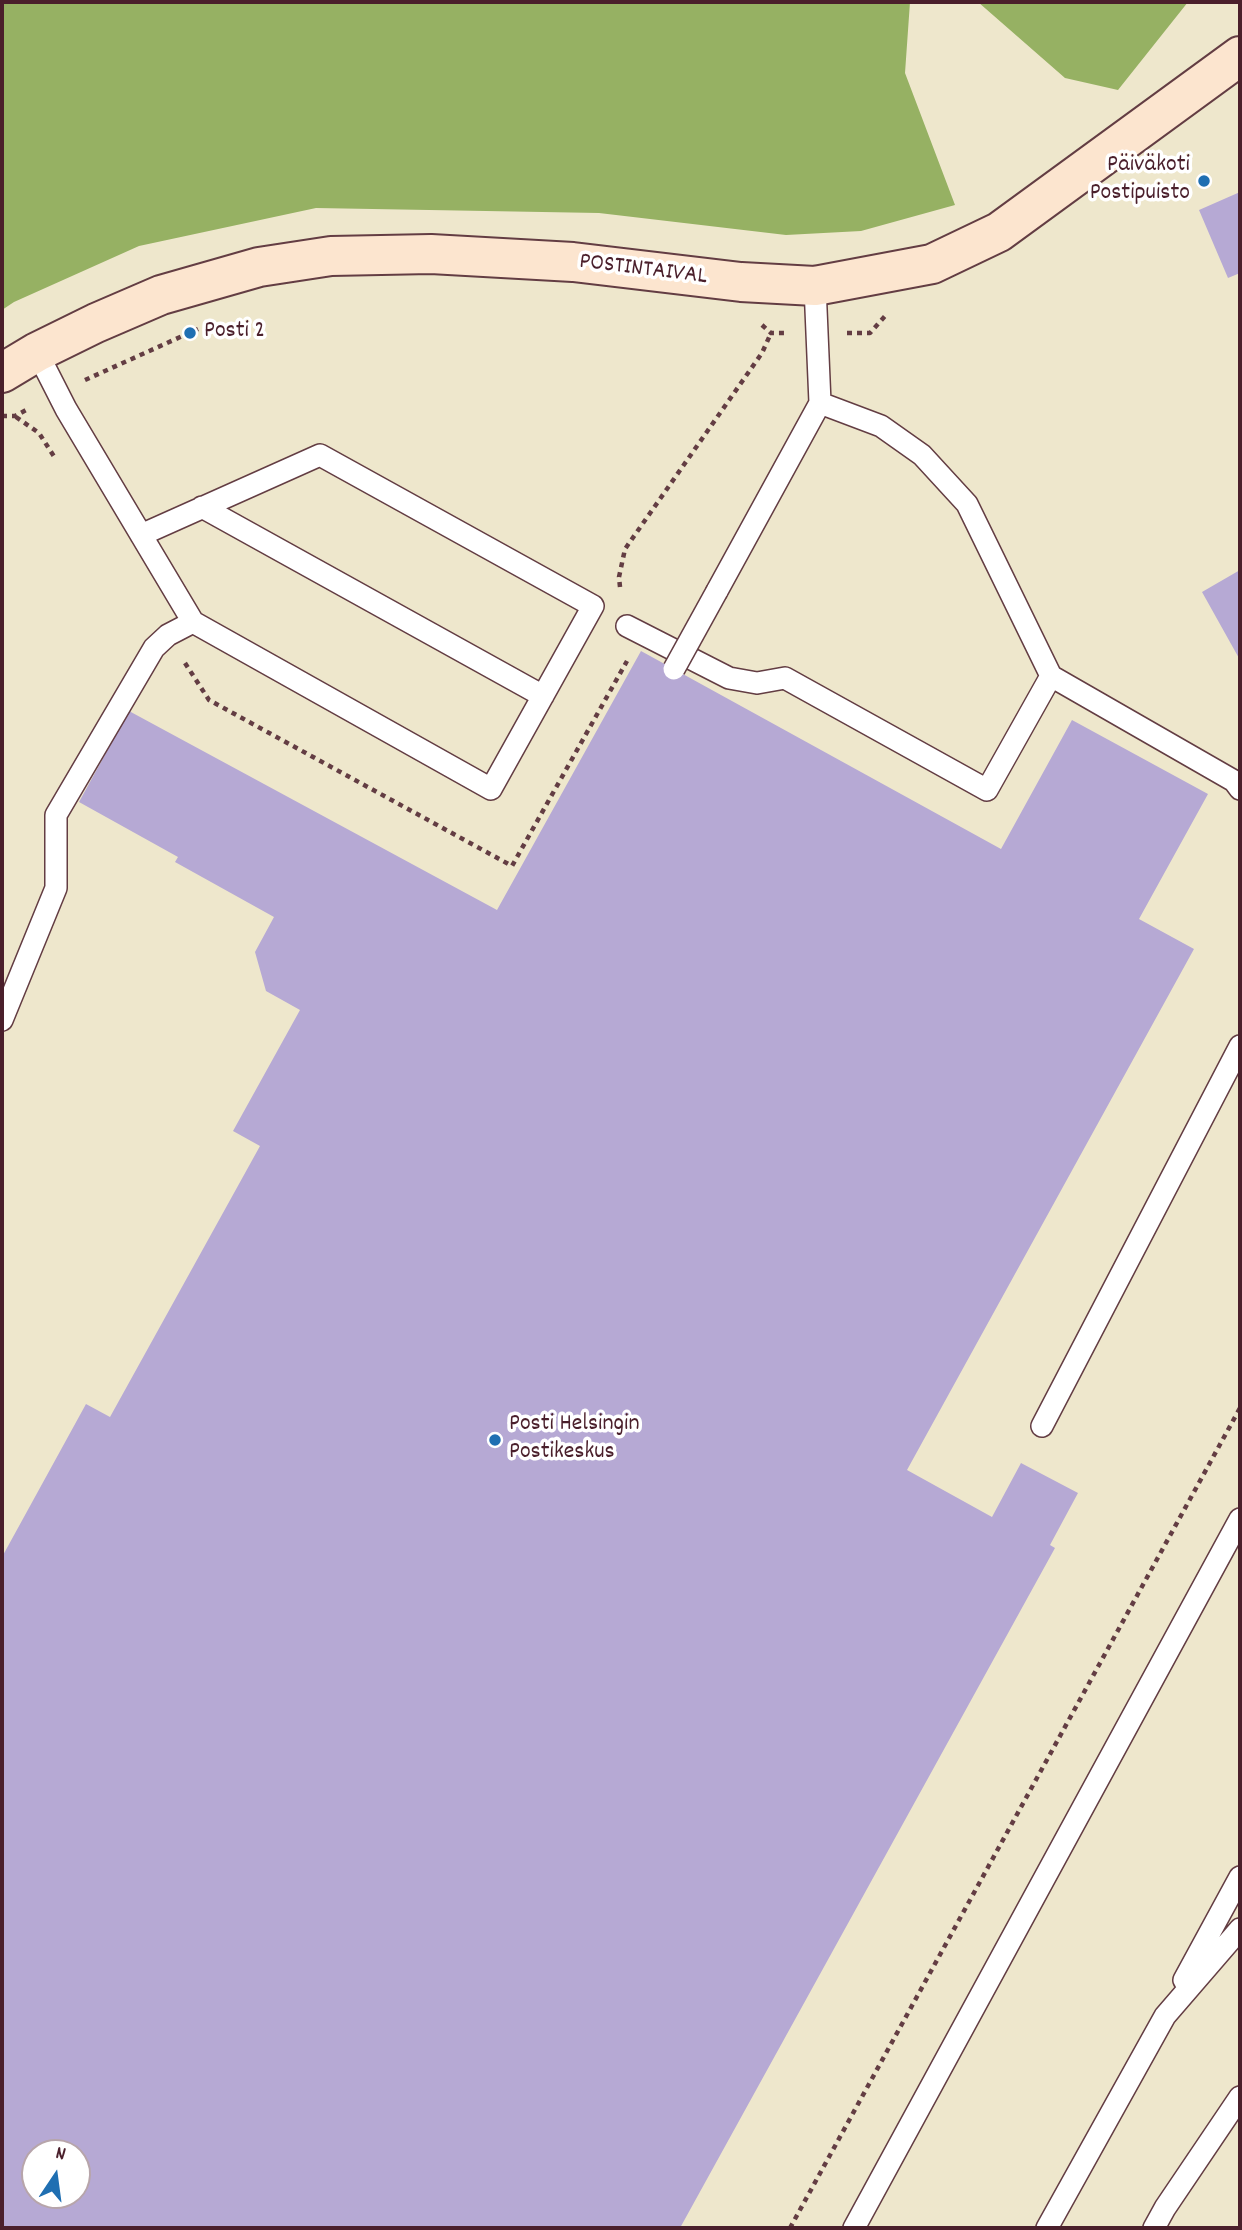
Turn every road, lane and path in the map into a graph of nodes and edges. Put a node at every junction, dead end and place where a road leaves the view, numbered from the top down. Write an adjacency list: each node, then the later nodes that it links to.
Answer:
1 (1240, 56): 2 (street, POSTINTAIVAL)
2 (815, 286): 3 (street, POSTINTAIVAL); 5 (lane)
3 (37, 352): 4 (street, POSTINTAIVAL); 7 (lane)
4 (2, 373)
5 (820, 403): 10 (lane, bridge); 11 (lane)
6 (202, 508): 7 (lane); 12 (lane); 12 (lane)
7 (141, 534): 8 (lane)
8 (193, 622): 12 (lane); 14 (lane)
9 (627, 626): 11 (lane)
10 (674, 669)
11 (1051, 676): 13 (lane)
12 (543, 696)
13 (1240, 789)
14 (7, 997): 15 (lane)
15 (2, 1020)
16 (1240, 1046): 18 (lane)
17 (1240, 1408): 24 (path)
18 (1042, 1426)
19 (1240, 1519): 25 (lane)
20 (1240, 1877): 22 (lane)
21 (1240, 1929): 22 (lane)
22 (1165, 2016): 26 (lane)
23 (1240, 2097): 27 (lane)
24 (790, 2228)
25 (854, 2228)
26 (1047, 2228)
27 (1154, 2228)

